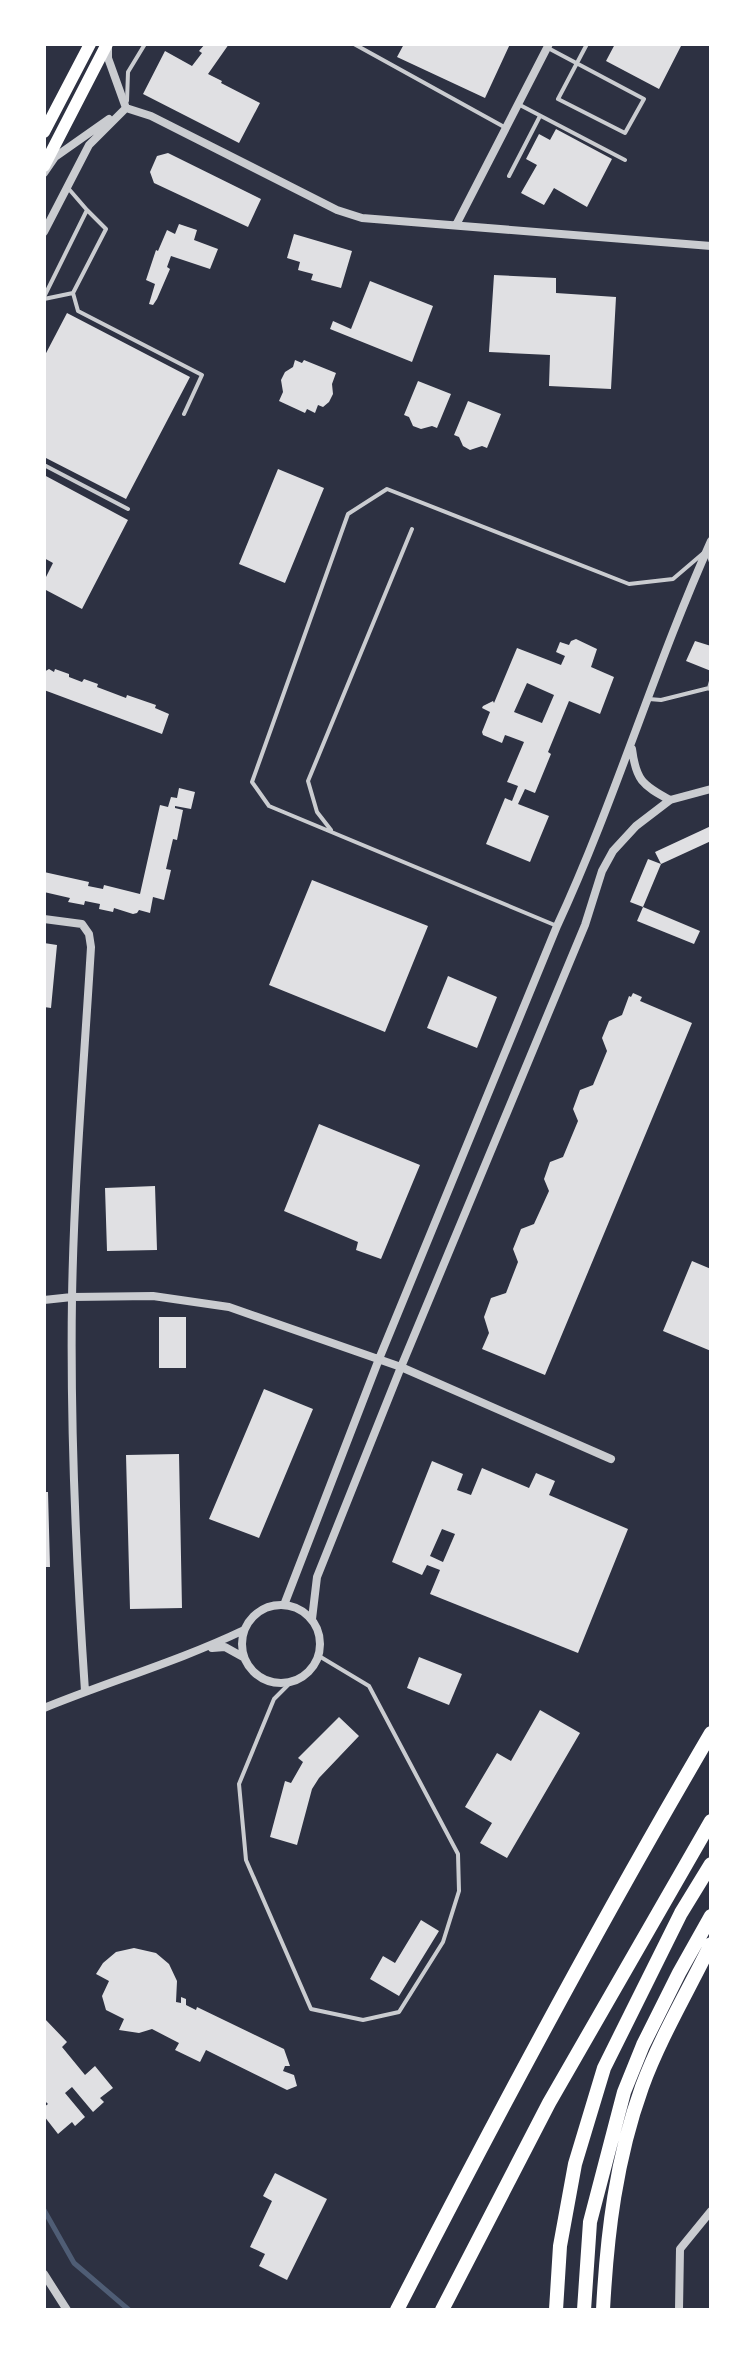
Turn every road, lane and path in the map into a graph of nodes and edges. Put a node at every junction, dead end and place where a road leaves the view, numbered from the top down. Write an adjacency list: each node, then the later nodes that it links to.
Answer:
1 (90, 44): 12 (main road)
2 (107, 44): 9 (street); 14 (main road)
3 (145, 44): 9 (lane)
4 (354, 44): 11 (lane)
5 (587, 44): 7 (lane)
6 (548, 46): 7 (lane); 8 (street)
7 (577, 63): 7 (lane)
8 (518, 104): 10 (lane); 11 (street)
9 (126, 108): 15 (street); 17 (street); 19 (street)
10 (540, 116): 13 (lane); 16 (lane)
11 (506, 128): 19 (street)
12 (44, 132)
13 (625, 160)
14 (44, 166)
15 (44, 173)
16 (509, 176)
17 (67, 187): 18 (lane); 20 (street)
18 (87, 210): 22 (lane); 23 (lane)
19 (456, 225): 21 (street)
20 (44, 232)
21 (711, 246)
22 (73, 293): 23 (lane); 24 (lane)
23 (44, 298)
24 (184, 414)
25 (44, 465): 26 (lane)
26 (128, 509)
27 (412, 529): 36 (lane)
28 (709, 546): 29 (lane); 32 (street); 36 (lane)
29 (711, 562)
30 (711, 681): 31 (lane)
31 (710, 689): 32 (lane)
32 (648, 699): 33 (street)
33 (631, 744): 35 (street); 38 (street)
34 (711, 789): 35 (street)
35 (670, 800): 42 (street)
36 (332, 832): 38 (lane)
37 (44, 919): 39 (street)
38 (557, 926): 41 (street)
39 (72, 1297): 40 (street); 41 (street); 51 (street)
40 (44, 1300)
41 (379, 1359): 42 (street); 44 (street)
42 (401, 1367): 43 (street); 45 (street)
43 (611, 1459)
44 (284, 1605): 45 (street); 46 (street)
45 (312, 1619): 48 (street)
46 (244, 1630): 47 (street); 49 (street)
47 (203, 1649): 49 (street); 51 (street)
48 (319, 1656): 50 (street); 50 (lane)
49 (243, 1657): 50 (street)
50 (291, 1682)
51 (85, 1691): 52 (street)
52 (44, 1708)
53 (711, 1733): 61 (highway)
54 (711, 1821): 62 (highway)
55 (711, 1864): 63 (highway)
56 (711, 1916): 64 (highway)
57 (711, 1944): 65 (highway)
58 (711, 2211): 66 (street)
59 (44, 2274): 60 (street)
60 (67, 2310)
61 (397, 2310)
62 (442, 2310)
63 (556, 2310)
64 (584, 2310)
65 (603, 2310)
66 (679, 2310)

